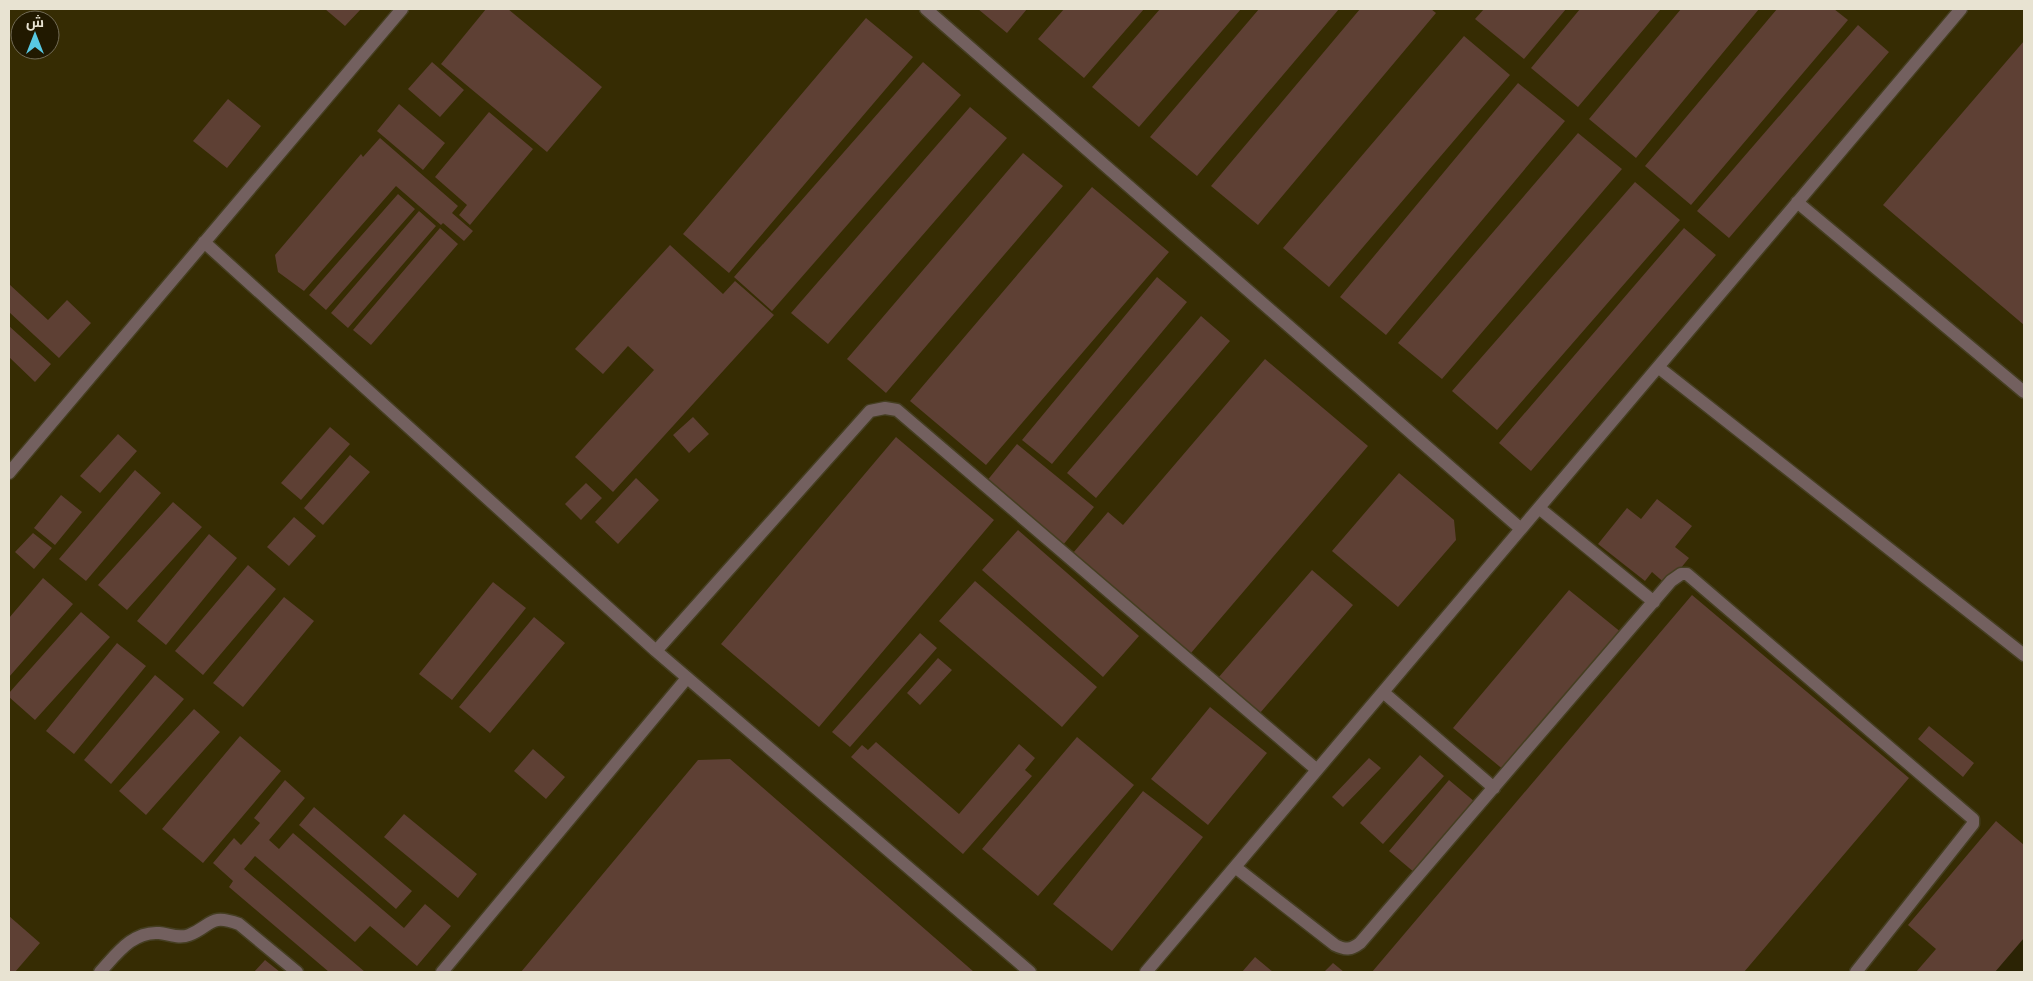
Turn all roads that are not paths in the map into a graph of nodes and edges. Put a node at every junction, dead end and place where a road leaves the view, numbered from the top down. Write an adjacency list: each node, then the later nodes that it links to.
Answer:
1 (402, 9): 5 (street)
2 (926, 9): 10 (street)
3 (1958, 10): 4 (street)
4 (1797, 202): 6 (street); 7 (street)
5 (204, 242): 8 (street); 12 (street)
6 (1658, 366): 9 (street); 13 (street)
7 (2024, 392)
8 (9, 473)
9 (1539, 508): 10 (street); 11 (street)
10 (1521, 529): 15 (street)
11 (1654, 602): 17 (street); 24 (street)
12 (656, 651): 14 (street); 16 (street)
13 (2024, 655)
14 (687, 678): 21 (street); 22 (street)
15 (1383, 692): 16 (street); 17 (street)
16 (1317, 770): 18 (street)
17 (1494, 788): 18 (street)
18 (1235, 867): 23 (street)
19 (100, 972): 20 (street)
20 (297, 972)
21 (442, 972)
22 (1030, 972)
23 (1146, 972)
24 (1856, 972)

